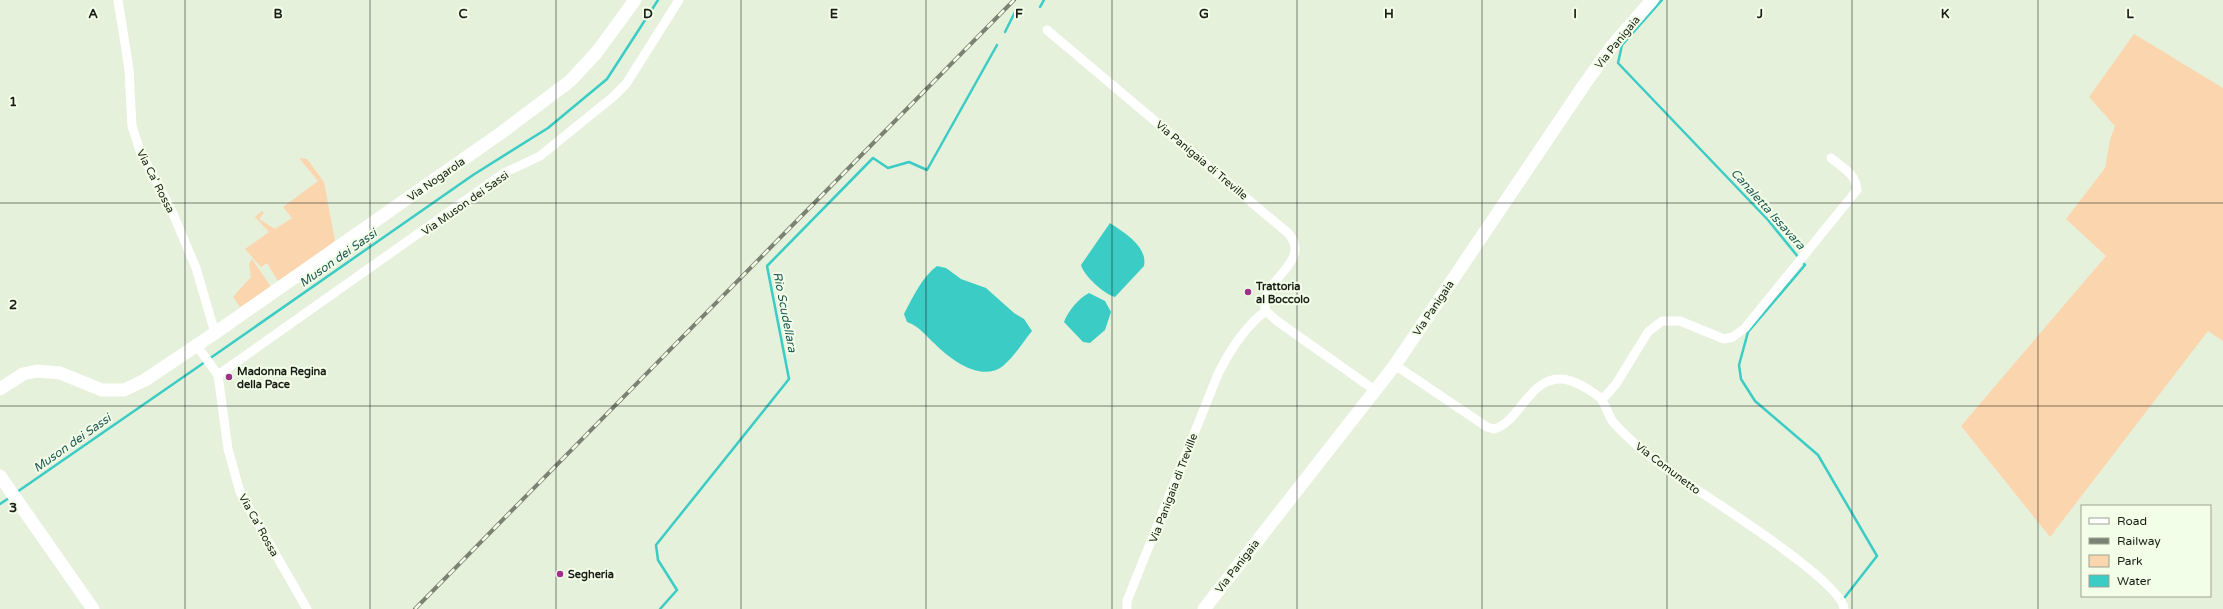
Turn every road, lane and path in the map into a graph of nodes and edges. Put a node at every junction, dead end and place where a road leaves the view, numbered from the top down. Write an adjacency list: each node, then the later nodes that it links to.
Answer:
1 (118, 0): 8 (street, Via Ca' Rossa)
2 (635, 0): 8 (street, Via Nogarola)
3 (679, 0): 11 (street, Via Muson dei Sassi)
4 (1652, 0): 10 (street, Via Panigaia)
5 (1047, 30): 7 (street, Via Panigaia di Treville)
6 (1831, 158): 14 (street)
7 (1266, 312): 13 (street); 18 (street, Via Panigaia di Treville)
8 (216, 334): 9 (street)
9 (198, 347): 11 (street, Via Ca' Rossa); 12 (street)
10 (1395, 365): 13 (street, Via Panigaia); 14 (street, Via Comunetto)
11 (217, 373): 17 (street, Via Ca' Rossa)
12 (0, 389)
13 (1376, 391): 19 (street, Via Panigaia)
14 (1602, 400): 20 (street, Via Comunetto)
15 (0, 476): 16 (street)
16 (93, 609)
17 (307, 609)
18 (1127, 609)
19 (1204, 609)
20 (1844, 609)

